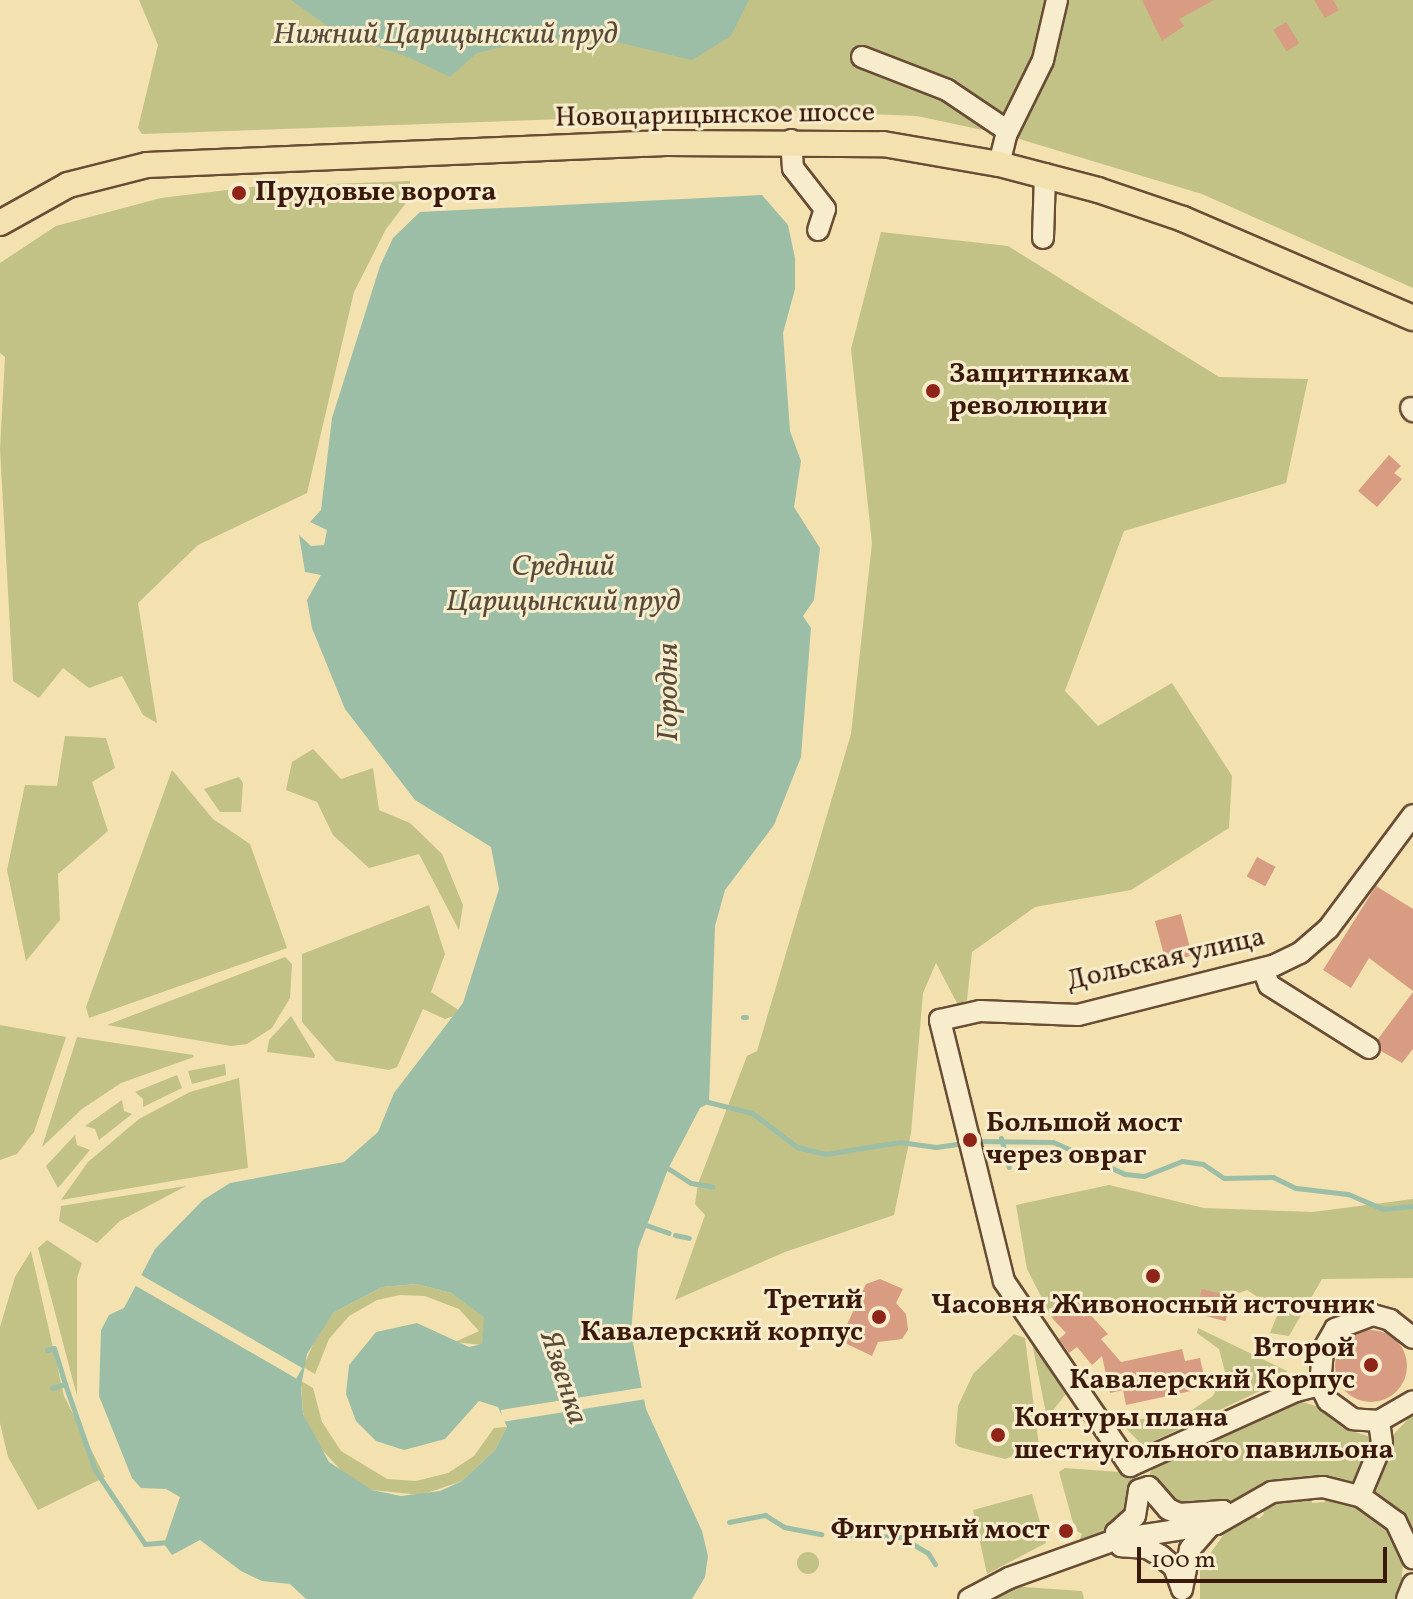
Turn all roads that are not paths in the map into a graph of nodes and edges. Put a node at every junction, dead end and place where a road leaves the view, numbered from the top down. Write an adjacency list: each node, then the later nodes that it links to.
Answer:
1 (1057, 0): 3 (street)
2 (862, 57): 3 (street)
3 (1007, 133): 5 (street)
4 (791, 140): 5 (main road, Новоцарицынское шоссе); 7 (main road, Новоцарицынское шоссе); 8 (street)
5 (999, 164): 6 (main road, Новоцарицынское шоссе)
6 (1045, 174): 9 (street); 10 (main road, Новоцарицынское шоссе)
7 (0, 223)
8 (818, 230)
9 (1043, 238)
10 (1413, 318)
11 (1413, 815): 12 (street, Дольская улица)
12 (1263, 969): 13 (street); 18 (street, Дольская улица)
13 (1369, 1048)
14 (1413, 1338): 15 (street)
15 (1320, 1385): 17 (street); 18 (street)
16 (1413, 1401): 17 (street)
17 (1379, 1421): 20 (street)
18 (1137, 1463): 19 (street)
19 (1143, 1489): 21 (street); 22 (street); 23 (street)
20 (1360, 1496): 21 (street); 24 (street)
21 (1212, 1525): 22 (street); 25 (street)
22 (1169, 1532): 23 (street); 25 (street)
23 (1118, 1539): 25 (street); 27 (street)
24 (1413, 1558)
25 (1188, 1565): 28 (street)
26 (1413, 1584): 29 (street)
27 (969, 1599)
28 (1193, 1599)
29 (1407, 1599)

